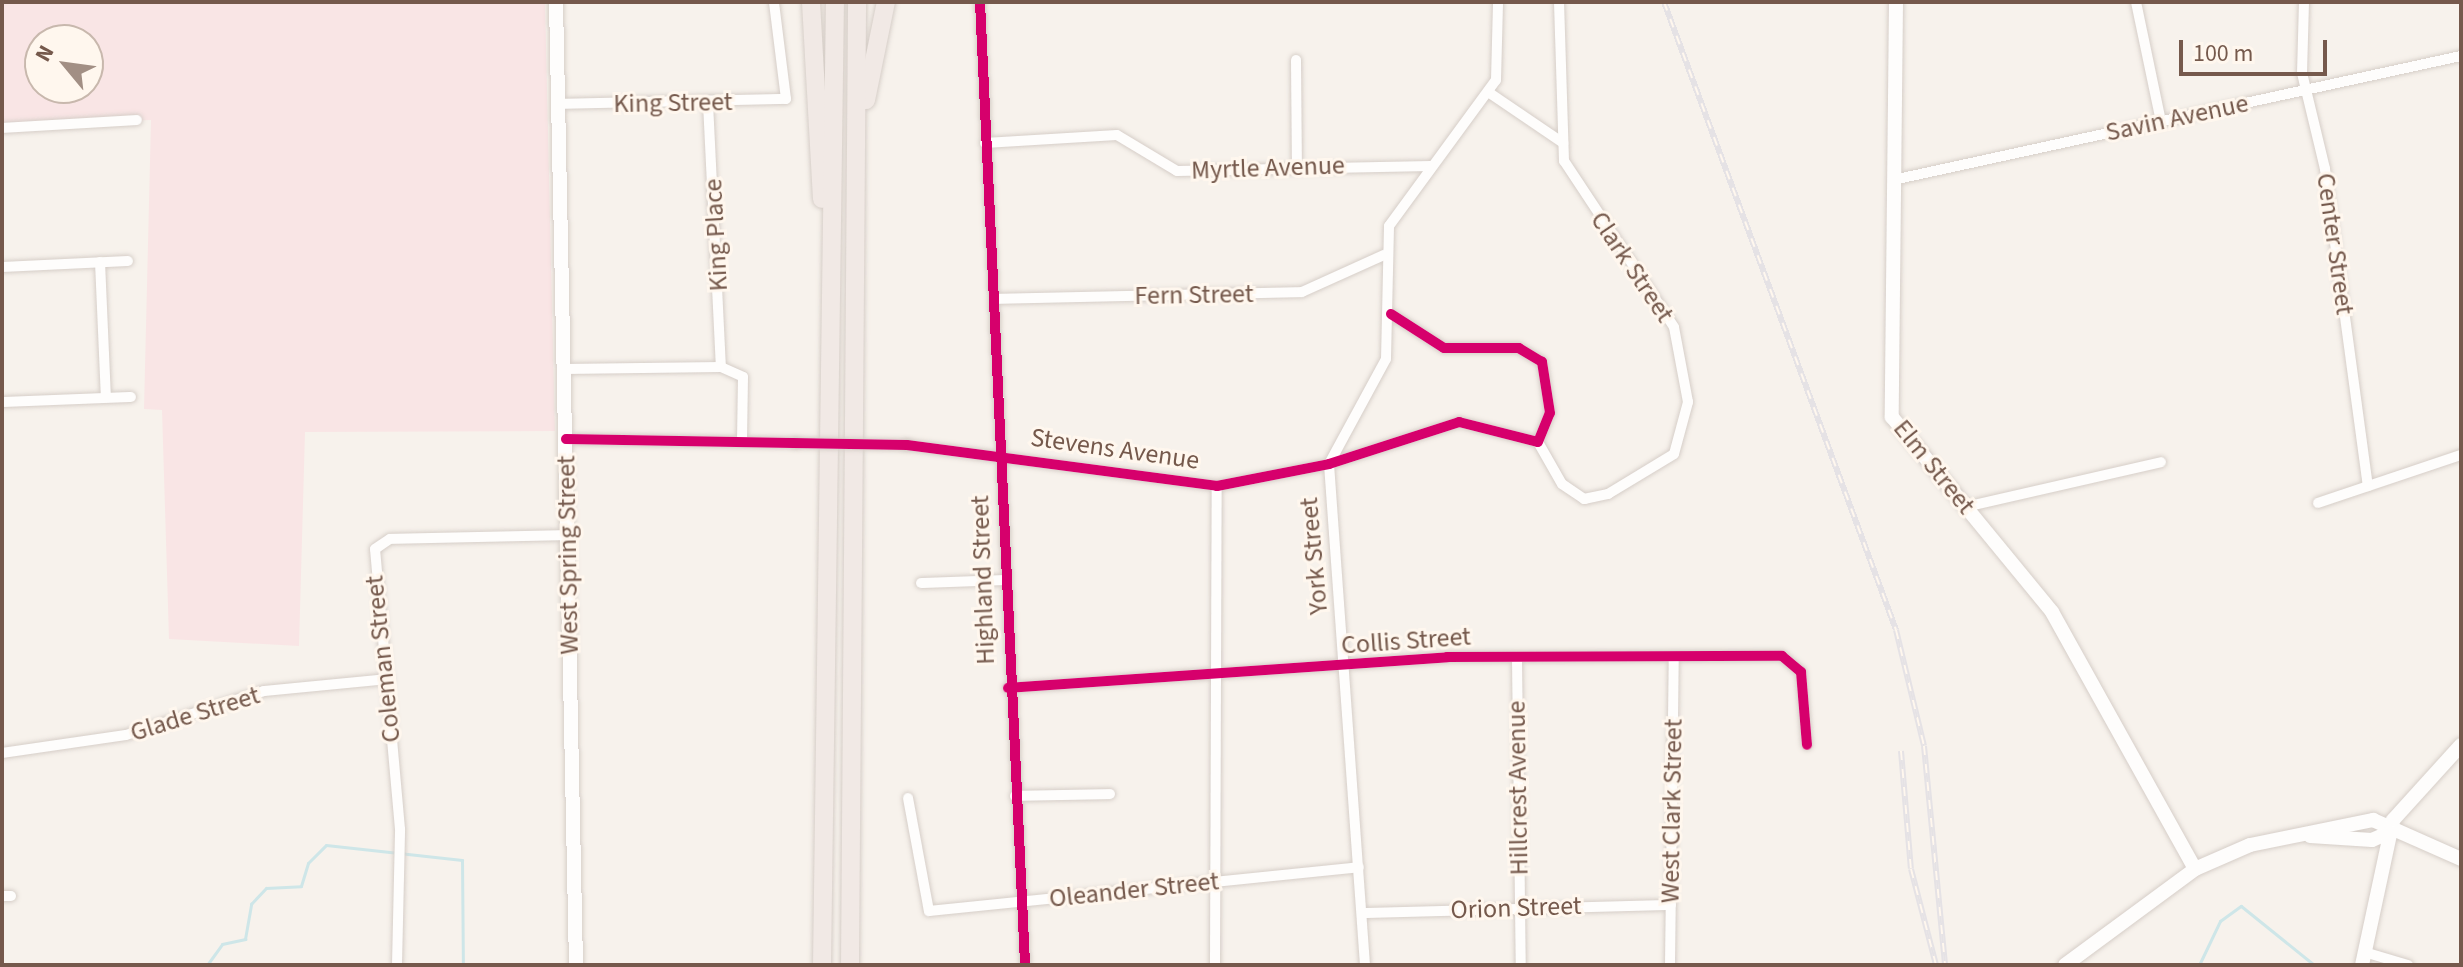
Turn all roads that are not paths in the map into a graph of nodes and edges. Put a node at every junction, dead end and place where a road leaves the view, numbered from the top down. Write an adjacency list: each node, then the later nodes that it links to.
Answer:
1 (556, 2): 18 (main road, West Spring Street)
2 (774, 2): 17 (street, King Street)
3 (811, 2): 36 (highway)
4 (835, 2): 36 (highway)
5 (857, 2): 31 (highway)
6 (886, 2): 31 (highway)
7 (980, 2): 22 (street, Highland Street)
8 (1498, 2): 16 (street, York Street)
9 (1559, 2): 23 (street, Clark Street)
10 (1896, 2): 26 (main road, Elm Street)
11 (2136, 2): 20 (street)
12 (2304, 2): 15 (street, Center Street)
13 (2461, 56): 15 (street, Savin Avenue)
14 (1296, 60): 24 (street)
15 (2307, 89): 20 (street, Savin Avenue); 48 (street, Center Street)
16 (1488, 92): 23 (street); 25 (street, York Street)
17 (708, 103): 18 (street, King Street); 34 (street, King Place)
18 (559, 104): 35 (main road, West Spring Street)
19 (137, 120): 21 (street)
20 (2161, 122): 26 (street, Savin Avenue)
21 (2, 128)
22 (985, 143): 24 (street, Myrtle Avenue); 32 (street, Highland Street)
23 (1563, 143): 42 (street, Clark Street)
24 (1297, 166): 25 (street, Myrtle Avenue)
25 (1431, 166): 27 (street, York Street)
26 (1893, 180): 50 (main road, Elm Street)
27 (1384, 255): 32 (street, Fern Street); 33 (street, York Street)
28 (128, 261): 29 (street)
29 (100, 262): 30 (street); 37 (street)
30 (2, 267)
31 (855, 279): 79 (highway)
32 (995, 299): 44 (street, Highland Street)
33 (1391, 314): 42 (street); 46 (street, York Street)
34 (721, 367): 35 (street); 41 (street)
35 (564, 369): 40 (main road, West Spring Street)
36 (832, 383): 78 (highway)
37 (106, 397): 38 (street); 39 (street)
38 (131, 397)
39 (2, 402)
40 (566, 439): 41 (street, Stevens Avenue); 51 (main road, West Spring Street)
41 (742, 442): 44 (street, Stevens Avenue, bridge)
42 (1538, 442): 46 (street, Stevens Avenue)
43 (2461, 455): 48 (street)
44 (1001, 456): 47 (street, Stevens Avenue); 52 (street, Highland Street)
45 (2161, 462): 50 (street)
46 (1329, 464): 47 (street, Stevens Avenue); 56 (street, York Street)
47 (1217, 486): 57 (street)
48 (2368, 486): 49 (street)
49 (2318, 503)
50 (1965, 507): 69 (main road, Elm Street)
51 (566, 535): 58 (street, Coleman Street); 77 (main road, West Spring Street)
52 (1007, 580): 53 (street); 59 (street, Highland Street)
53 (921, 583)
54 (1674, 658): 55 (street, Collis Street); 60 (street, Collis Street); 72 (street, West Clark Street)
55 (1517, 659): 56 (street, Collis Street); 73 (street, Hillcrest Avenue)
56 (1345, 667): 57 (street, Collis Street); 68 (street, York Street)
57 (1215, 675): 59 (street, Collis Street); 70 (street)
58 (388, 679): 62 (street, Glade Street); 76 (street, Coleman Street)
59 (1008, 688): 64 (street, Highland Street)
60 (1807, 745)
61 (2461, 745): 66 (main road)
62 (2, 753)
63 (1110, 794): 64 (street)
64 (1015, 796): 71 (street, Highland Street)
65 (908, 798): 71 (street, Oleander Street)
66 (2388, 833): 67 (main road); 69 (main road); 75 (main road)
67 (2461, 859)
68 (1359, 867): 70 (street, Oleander Street); 74 (street, York Street)
69 (2195, 869): 85 (main road)
70 (1217, 881): 71 (street, Oleander Street); 81 (street)
71 (1025, 901): 80 (street, Highland Street)
72 (1671, 905): 73 (street, Orion Street); 84 (street, West Clark Street)
73 (1520, 908): 74 (street, Orion Street); 83 (street, Hillcrest Avenue)
74 (1362, 913): 82 (street, York Street)
75 (2363, 958): 86 (street)
76 (397, 965)
77 (576, 965)
78 (822, 965)
79 (850, 965)
80 (1025, 965)
81 (1215, 965)
82 (1365, 965)
83 (1521, 965)
84 (1670, 965)
85 (2065, 965)
86 (2408, 965)

